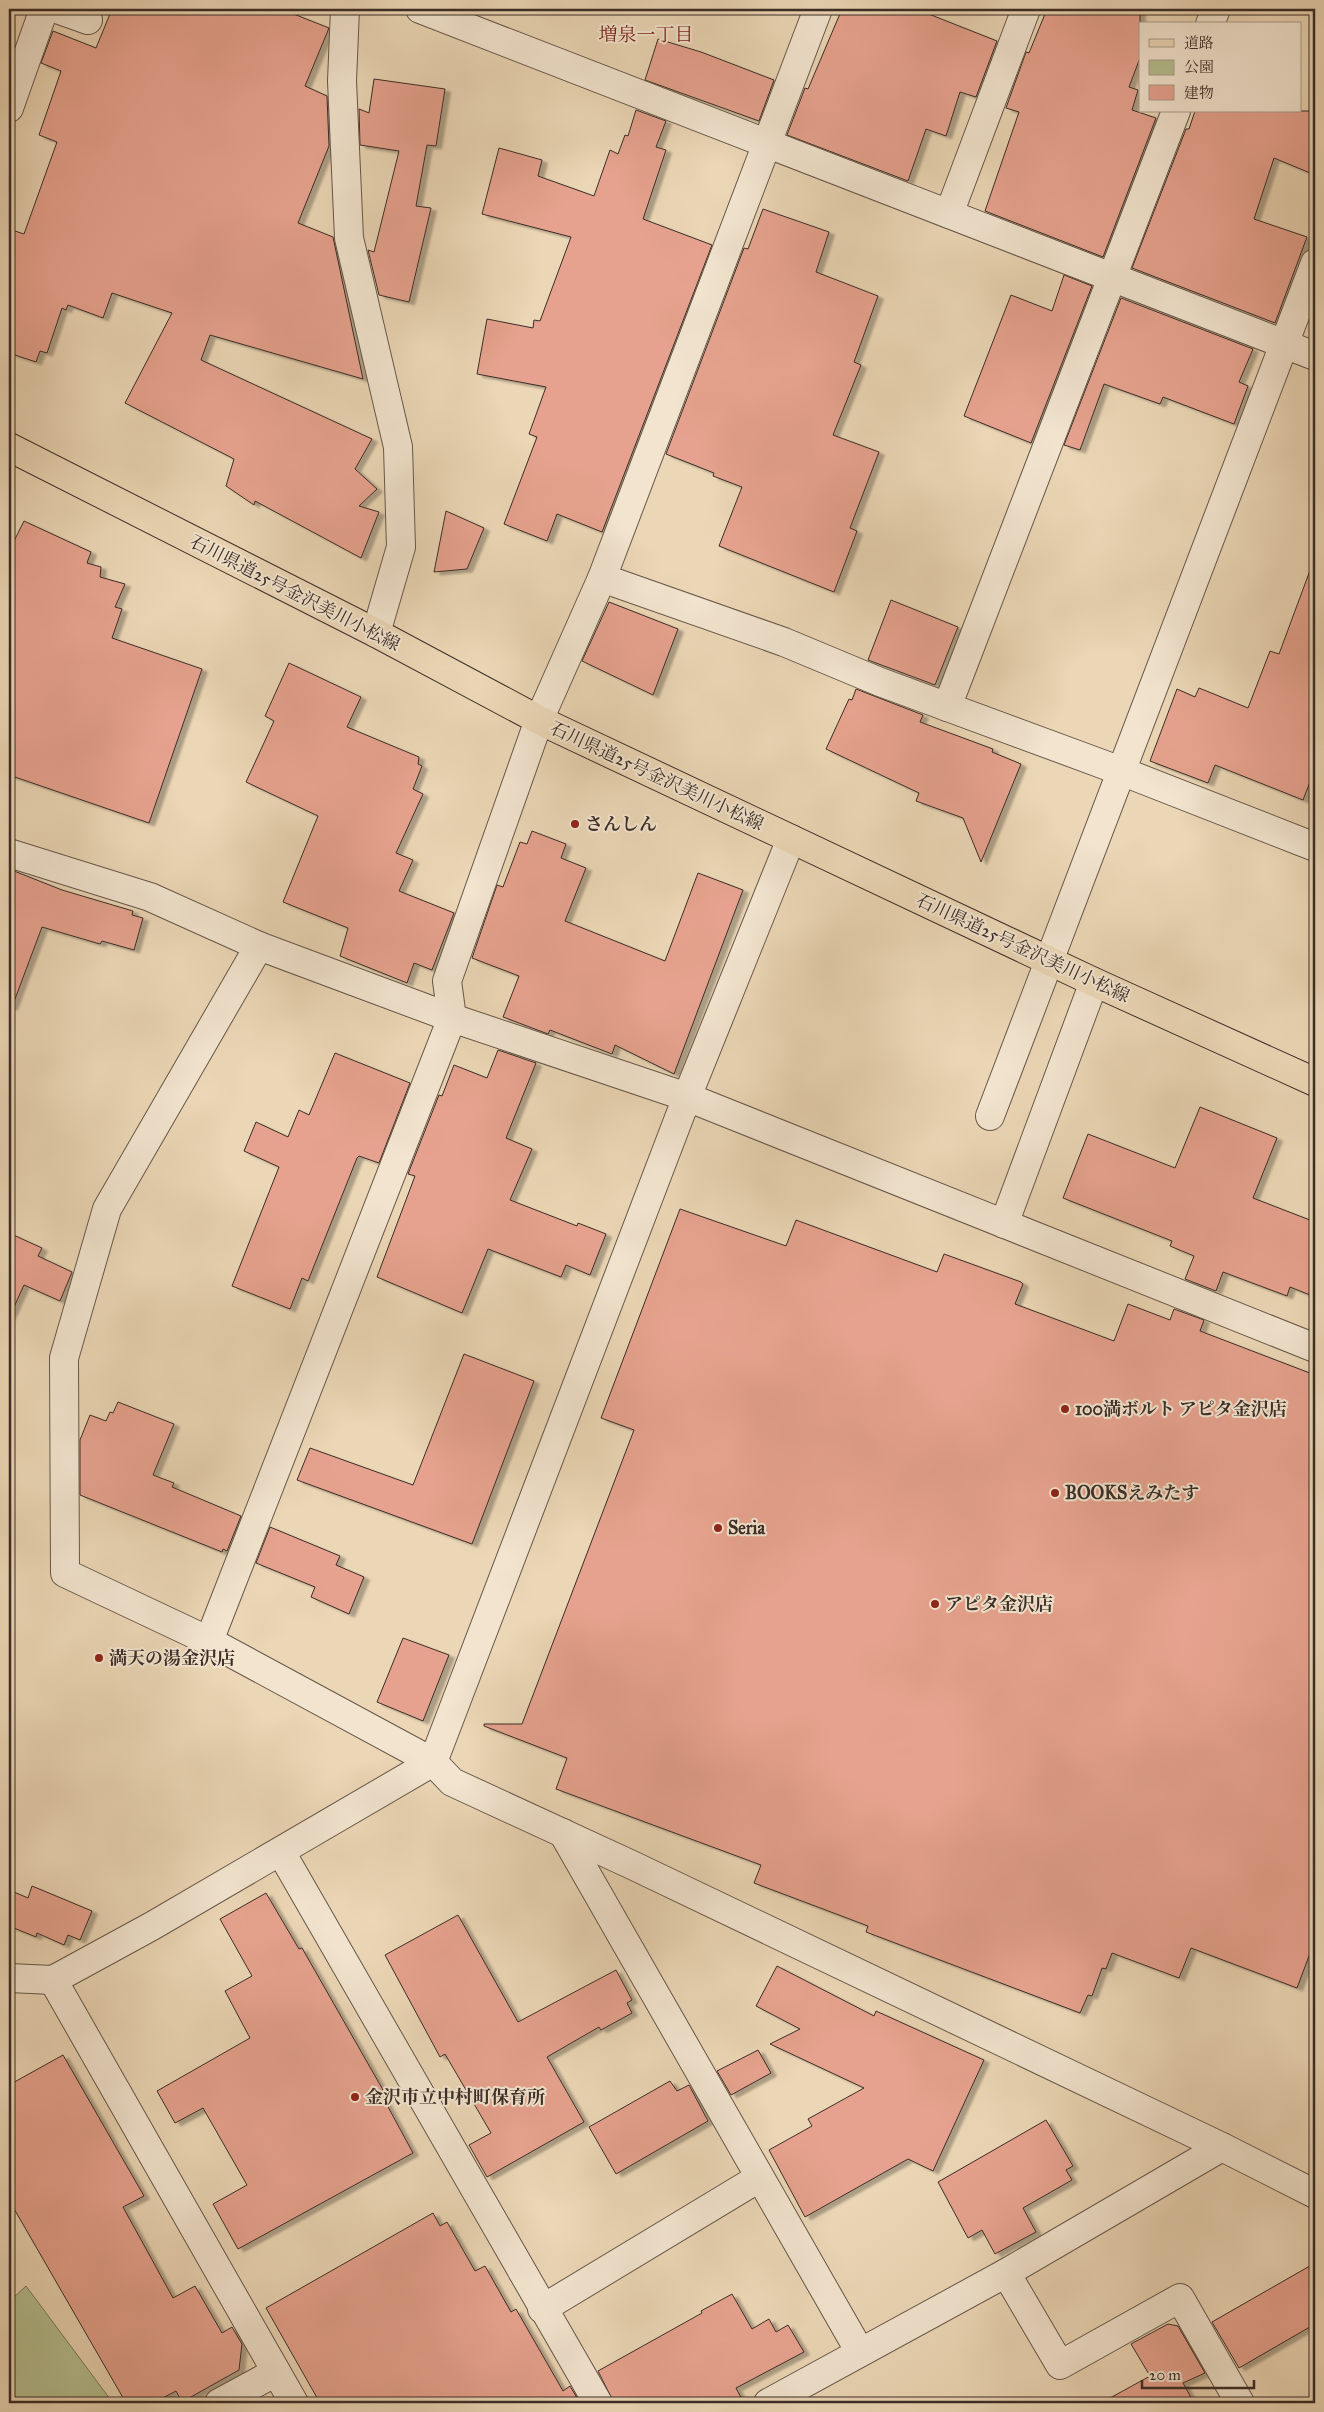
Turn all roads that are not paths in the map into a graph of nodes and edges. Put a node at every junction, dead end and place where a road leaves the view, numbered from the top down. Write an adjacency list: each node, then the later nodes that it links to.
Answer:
1 (44, 9): 10 (street)
2 (57, 9): 8 (street)
3 (346, 9): 20 (street)
4 (420, 9): 12 (street)
5 (818, 9): 12 (street)
6 (1026, 9): 13 (street)
7 (1216, 9): 9 (street)
8 (88, 20)
9 (1211, 22)
10 (9, 108)
11 (1176, 112): 15 (street)
12 (767, 143): 13 (street); 19 (street)
13 (949, 214): 15 (street)
14 (1315, 263): 16 (street)
15 (1112, 278): 16 (street); 21 (street)
16 (1284, 344): 17 (street); 23 (street)
17 (1315, 356)
18 (9, 447): 20 (main road, 石川県道25号金沢美川小松線)
19 (602, 578): 21 (street); 22 (street)
20 (376, 633): 22 (main road, 石川県道25号金沢美川小松線)
21 (948, 707): 23 (street)
22 (539, 720): 24 (main road, 石川県道25号金沢美川小松線); 30 (street)
23 (1122, 771): 25 (street); 28 (street)
24 (791, 839): 28 (main road, 石川県道25号金沢美川小松線); 32 (street)
25 (1315, 847)
26 (9, 853): 27 (street)
27 (259, 946): 30 (street); 36 (street)
28 (1049, 960): 29 (main road, 石川県道25号金沢美川小松線); 33 (street)
29 (1094, 982): 31 (main road, 石川県道25号金沢美川小松線); 34 (street)
30 (452, 1018): 32 (street); 36 (street)
31 (1315, 1082)
32 (686, 1097): 34 (street); 37 (street)
33 (990, 1116)
34 (1004, 1224): 35 (street)
35 (1315, 1348)
36 (209, 1641): 37 (street)
37 (433, 1762): 38 (street); 39 (street)
38 (563, 1833): 42 (street); 43 (street)
39 (281, 1852): 41 (street); 46 (street)
40 (9, 1978): 41 (street)
41 (53, 1980): 48 (street)
42 (1222, 2147): 44 (street); 45 (street)
43 (758, 2178): 46 (street); 47 (street)
44 (1315, 2194)
45 (1006, 2273): 47 (street); 53 (street)
46 (542, 2309): 51 (street)
47 (860, 2352): 52 (street)
48 (276, 2372): 49 (street); 50 (street)
49 (218, 2403)
50 (294, 2403)
51 (598, 2403)
52 (768, 2403)
53 (1240, 2403)

